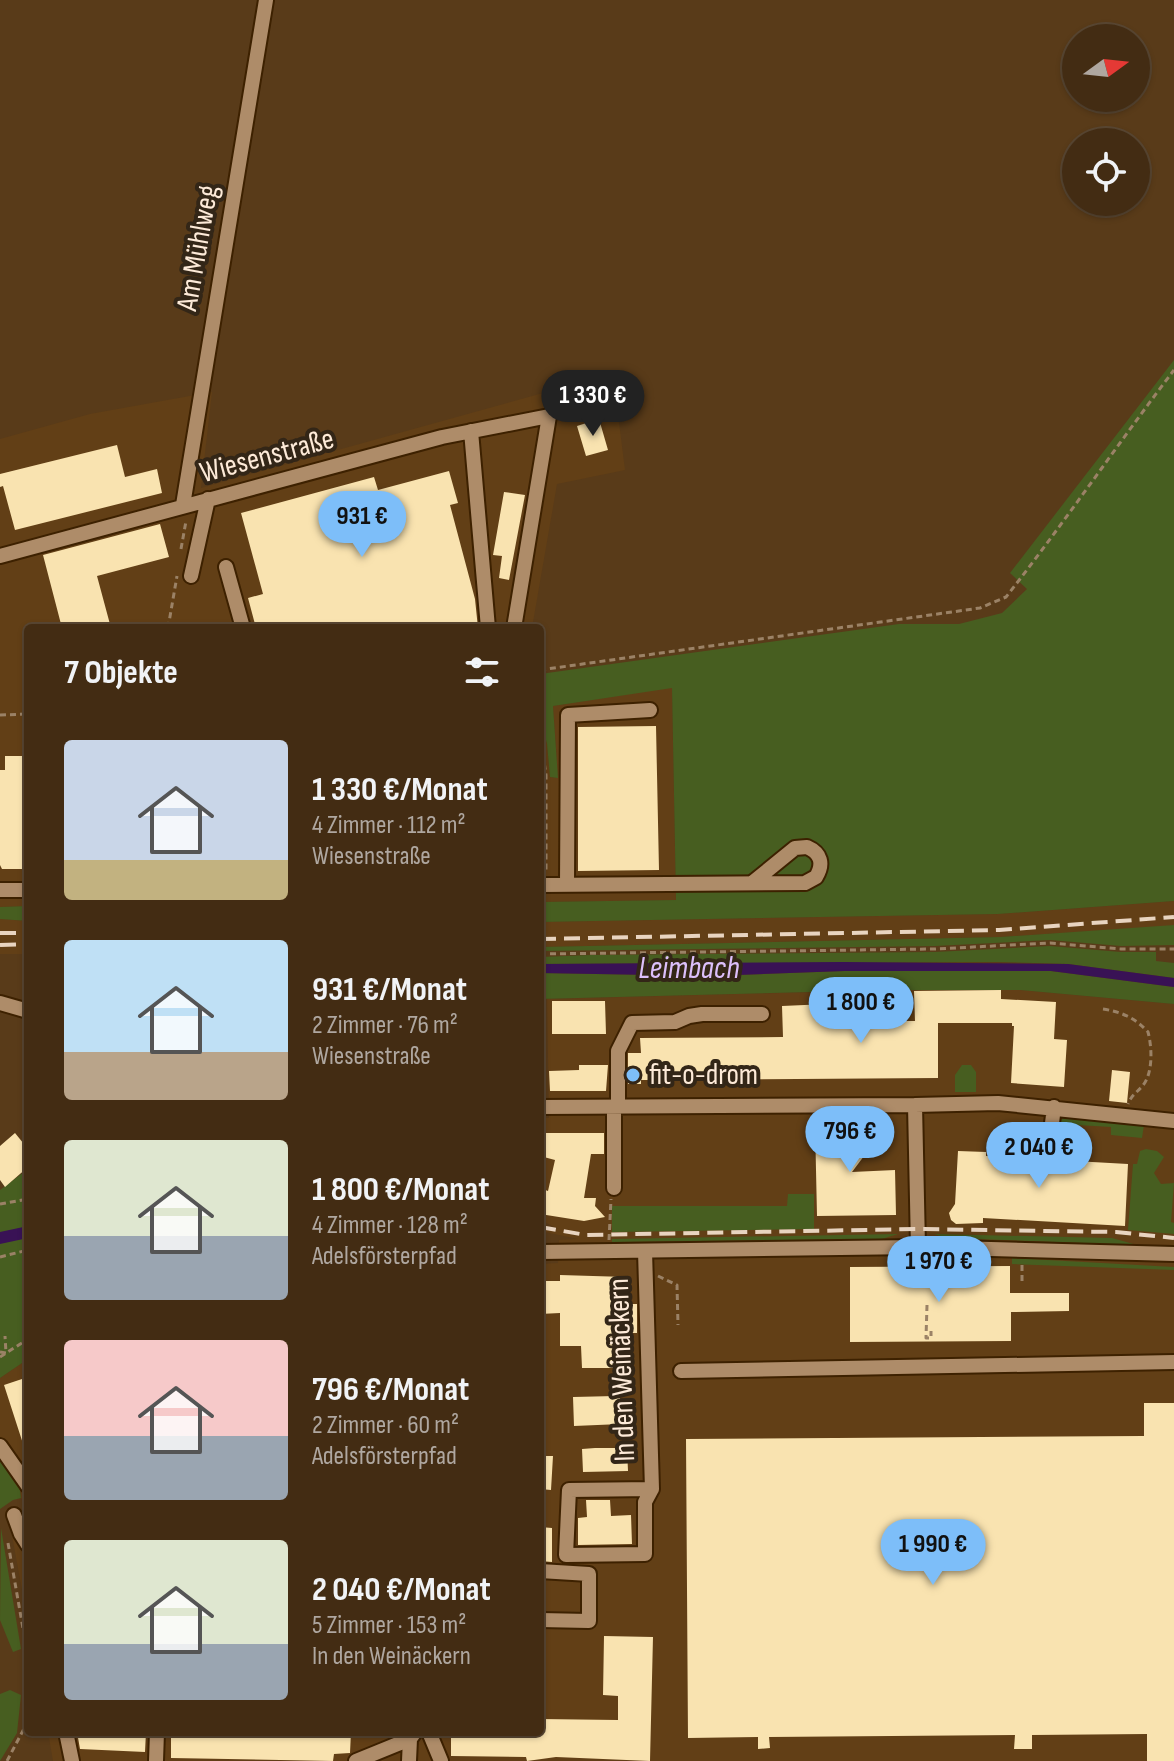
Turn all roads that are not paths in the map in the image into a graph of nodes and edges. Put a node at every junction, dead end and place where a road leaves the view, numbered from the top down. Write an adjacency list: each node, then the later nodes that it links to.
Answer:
1 (266, 0): 6 (street, Am Mühlweg)
2 (605, 399): 3 (street, Wiesenstraße)
3 (549, 416): 4 (street, Wiesenstraße); 12 (street)
4 (471, 431): 5 (street, Wiesenstraße); 11 (street)
5 (208, 499): 6 (street, Wiesenstraße); 9 (street)
6 (183, 505): 7 (street, Wiesenstraße)
7 (0, 556)
8 (226, 567): 10 (street)
9 (191, 576)
10 (242, 624)
11 (488, 624)
12 (515, 624)
13 (650, 710): 16 (street)
14 (752, 883): 16 (street)
15 (544, 885): 16 (street)
16 (567, 885)
17 (0, 890): 18 (street)
18 (24, 890)
19 (0, 1003): 20 (street)
20 (24, 1010)
21 (762, 1014): 24 (street)
22 (915, 1105): 24 (street); 25 (street); 29 (street)
23 (544, 1107): 24 (street)
24 (616, 1107): 28 (street)
25 (1054, 1107): 26 (street); 27 (street)
26 (1174, 1121)
27 (1050, 1139)
28 (614, 1188)
29 (918, 1247): 30 (street, In den Weinäckern); 32 (street, In den Weinäckern)
30 (645, 1251): 31 (street, In den Weinäckern); 37 (street, In den Weinäckern)
31 (544, 1252)
32 (1174, 1254)
33 (1174, 1362): 34 (street)
34 (681, 1371)
35 (0, 1446): 36 (street)
36 (24, 1480)
37 (652, 1489): 37 (street, In den Weinäckern)
38 (16, 1515): 39 (street)
39 (24, 1539)
40 (544, 1571): 41 (street)
41 (544, 1620)
42 (67, 1736): 46 (street)
43 (157, 1736): 47 (street)
44 (412, 1736): 48 (street); 49 (street)
45 (431, 1736): 50 (street)
46 (72, 1761)
47 (156, 1761)
48 (356, 1761)
49 (409, 1761)
50 (441, 1761)

